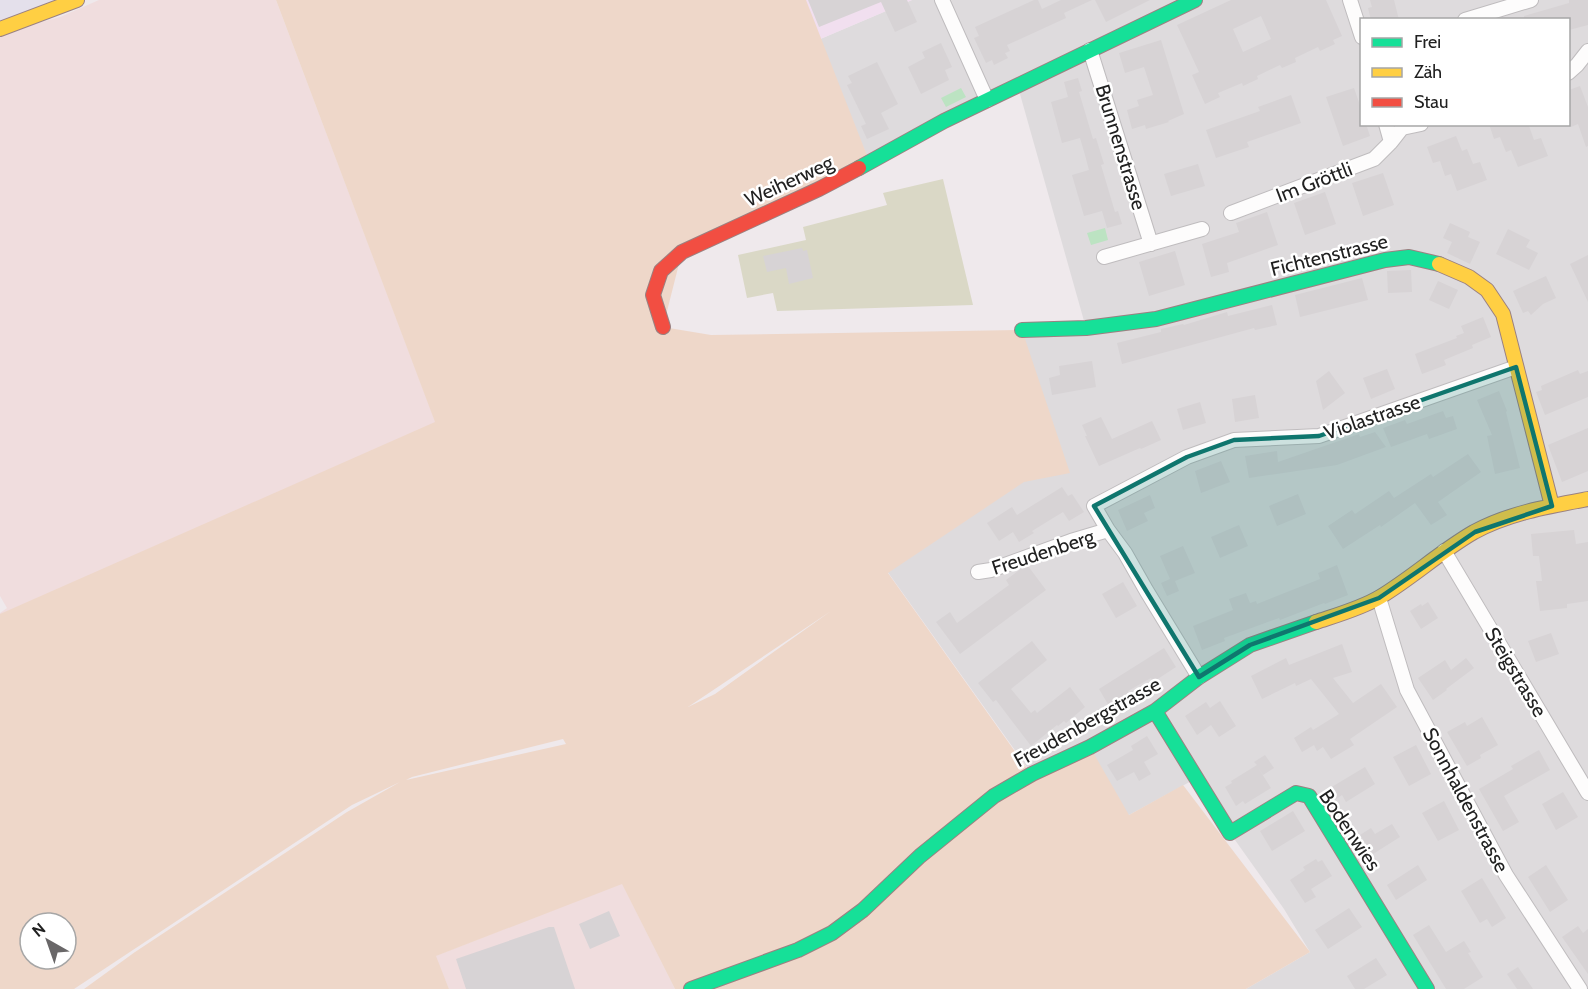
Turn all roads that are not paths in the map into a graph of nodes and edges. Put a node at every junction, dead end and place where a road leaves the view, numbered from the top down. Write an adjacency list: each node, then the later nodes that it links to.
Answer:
1 (77, 0): 7 (street)
2 (942, 0): 12 (street)
3 (1195, 0): 9 (street, Weiherweg)
4 (1350, 0): 8 (street)
5 (1531, 0): 6 (street)
6 (1472, 18)
7 (0, 29)
8 (1360, 31)
9 (1090, 50): 12 (street, Weiherweg); 18 (street, Brunnenstrasse)
10 (1588, 51): 11 (street)
11 (1570, 73)
12 (987, 100): 20 (street, Weiherweg)
13 (1387, 126): 15 (street)
14 (1412, 126): 15 (street, Im Gröttli)
15 (1391, 142): 16 (street, Im Gröttli)
16 (1231, 213)
17 (1202, 229): 18 (street)
18 (1151, 244): 19 (street)
19 (1104, 257)
20 (663, 327)
21 (1022, 330): 22 (street, Fichtenstrasse)
22 (1516, 367): 24 (street, Fichtenstrasse); 25 (street, Violastrasse)
23 (1588, 499): 24 (street, Freudenbergstrasse)
24 (1552, 506): 26 (street, Freudenbergstrasse)
25 (1108, 530): 27 (street, Freudenberg); 29 (street)
26 (1444, 551): 28 (street, Freudenbergstrasse); 31 (street, Steigstrasse)
27 (978, 573)
28 (1379, 598): 29 (street, Freudenbergstrasse); 34 (street, Sonnhaldenstrasse)
29 (1199, 677): 30 (street, Freudenbergstrasse)
30 (1155, 711): 32 (street, Freudenbergstrasse); 33 (street, Bodenwies)
31 (1588, 793)
32 (691, 989)
33 (1426, 989)
34 (1580, 989)

